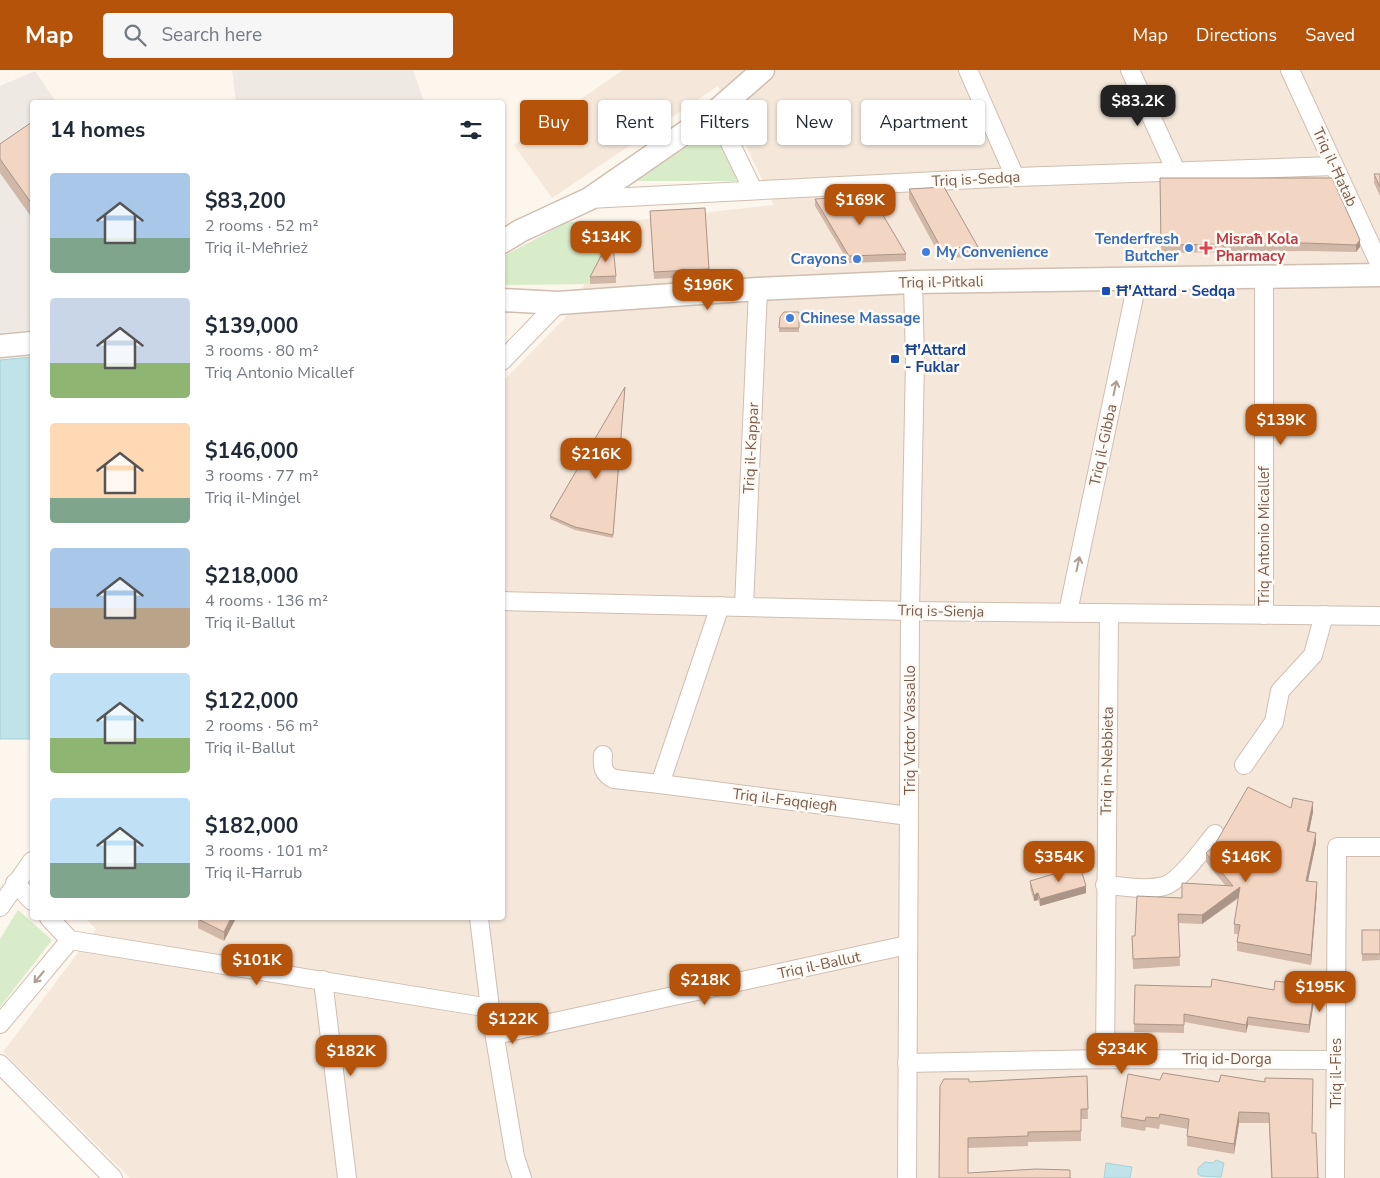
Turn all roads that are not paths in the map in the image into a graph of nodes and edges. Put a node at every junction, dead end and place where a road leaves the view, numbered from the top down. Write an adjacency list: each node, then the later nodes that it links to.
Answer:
1 (763, 70): 5 (street)
2 (968, 70): 10 (street)
3 (1130, 70): 9 (street)
4 (1290, 70): 8 (street, Triq il-Ħatab)
5 (729, 100)
6 (681, 135): 12 (street)
7 (731, 145): 11 (street)
8 (1334, 166): 9 (street, Triq is-Sedqa); 14 (street, Triq il-Ħatab)
9 (1176, 171): 10 (street, Triq is-Sedqa)
10 (1014, 176): 11 (street, Triq is-Sedqa)
11 (753, 190): 12 (street, Triq is-Sedqa)
12 (589, 199): 13 (street)
13 (505, 240)
14 (1380, 265)
15 (1380, 275): 16 (street, Triq il-Pitkali)
16 (1264, 277): 17 (street, Triq il-Pitkali); 31 (street, Triq Antonio Micallef)
17 (1138, 278): 18 (street, Triq il-Pitkali); 29 (street, Triq il-Gibba, one-way to 17)
18 (913, 282): 19 (street, Triq il-Pitkali); 28 (street, Triq Victor Vassallo)
19 (758, 289): 21 (street, Triq il-Pitkali); 27 (street, Triq il-Kappar)
20 (505, 300): 21 (street, Triq il-Pitkali)
21 (558, 302): 24 (street)
22 (30, 343): 23 (street)
23 (0, 346)
24 (505, 358)
25 (505, 601): 26 (street, Triq is-Sienja)
26 (720, 606): 27 (street, Triq is-Sienja); 36 (street)
27 (744, 606): 28 (street, Triq is-Sienja)
28 (910, 611): 29 (street, Triq is-Sienja); 37 (street, Triq Victor Vassallo)
29 (1068, 612): 30 (street, Triq is-Sienja)
30 (1109, 613): 31 (street, Triq is-Sienja); 42 (street, Triq in-Nebbieta)
31 (1264, 615): 32 (street, Triq is-Sienja)
32 (1324, 615): 33 (street, Triq is-Sienja); 35 (street)
33 (1380, 616)
34 (603, 755): 36 (street, Triq il-Faqqiegħ)
35 (1244, 765)
36 (660, 784): 37 (street, Triq il-Faqqiegħ)
37 (909, 816): 48 (street, Triq Victor Vassallo)
38 (1216, 834): 42 (street)
39 (1380, 847): 54 (street, Triq il-Fies)
40 (30, 863): 41 (street)
41 (15, 883): 43 (street); 44 (street)
42 (1105, 885): 53 (street, Triq in-Nebbieta)
43 (30, 899)
44 (0, 907)
45 (51, 920): 47 (street)
46 (479, 920): 50 (street)
47 (70, 940): 49 (street); 51 (street, one-way to 51)
48 (907, 946): 52 (street, Triq il-Ballut); 55 (street, Triq Victor Vassallo)
49 (323, 980): 50 (street); 58 (street)
50 (490, 1008): 52 (street)
51 (0, 1024)
52 (496, 1035): 59 (street)
53 (1105, 1059): 54 (street, Triq id-Dorga); 55 (street, Triq id-Dorga)
54 (1336, 1060): 61 (street, Triq il-Fies)
55 (907, 1063): 60 (street, Triq Victor Vassallo)
56 (0, 1064): 57 (street)
57 (113, 1178)
58 (348, 1178)
59 (522, 1178)
60 (907, 1178)
61 (1335, 1178)

